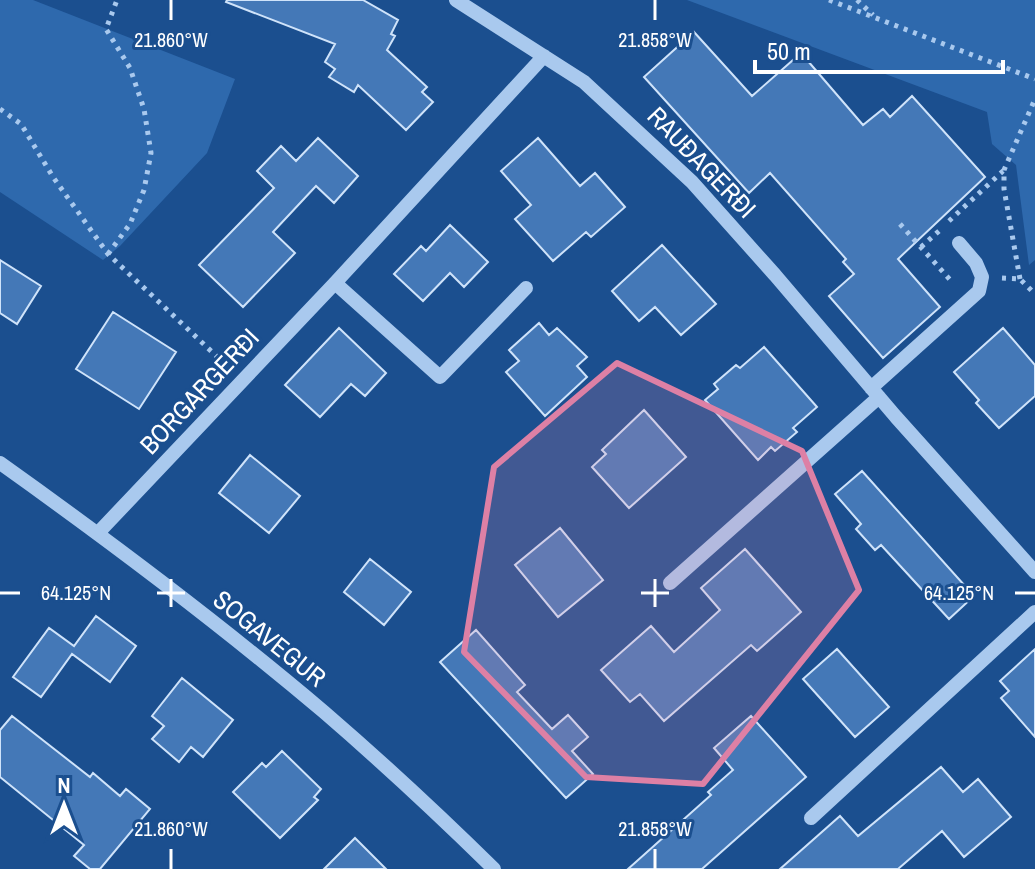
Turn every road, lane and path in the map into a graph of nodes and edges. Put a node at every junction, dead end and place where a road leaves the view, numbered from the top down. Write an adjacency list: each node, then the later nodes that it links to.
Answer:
1 (117, 0): 14 (path)
2 (456, 0): 6 (street, RAUÐAGERÐI)
3 (829, 0): 5 (path)
4 (857, 0): 5 (path)
5 (877, 18): 7 (path)
6 (544, 56): 17 (street, BORGARGERÐI); 22 (street, RAUÐAGERÐI)
7 (1035, 79)
8 (1035, 99): 10 (path)
9 (0, 109): 14 (path)
10 (1004, 170): 13 (path); 16 (path)
11 (900, 224): 13 (path)
12 (959, 243): 15 (street)
13 (921, 247): 20 (path)
14 (108, 254): 21 (path)
15 (982, 277): 16 (path); 20 (street)
16 (1020, 279): 19 (path)
17 (335, 283): 18 (street); 21 (street, BORGARGERÐI)
18 (526, 288)
19 (1035, 294)
20 (968, 300): 22 (street)
21 (243, 380): 24 (street, BORGARGERÐI)
22 (875, 392): 25 (street, RAUÐAGERÐI); 26 (street)
23 (0, 463): 24 (street, SOGAVEGUR)
24 (98, 533): 29 (street, SOGAVEGUR)
25 (1035, 572)
26 (670, 583)
27 (1035, 612): 28 (street)
28 (811, 818)
29 (494, 869)

